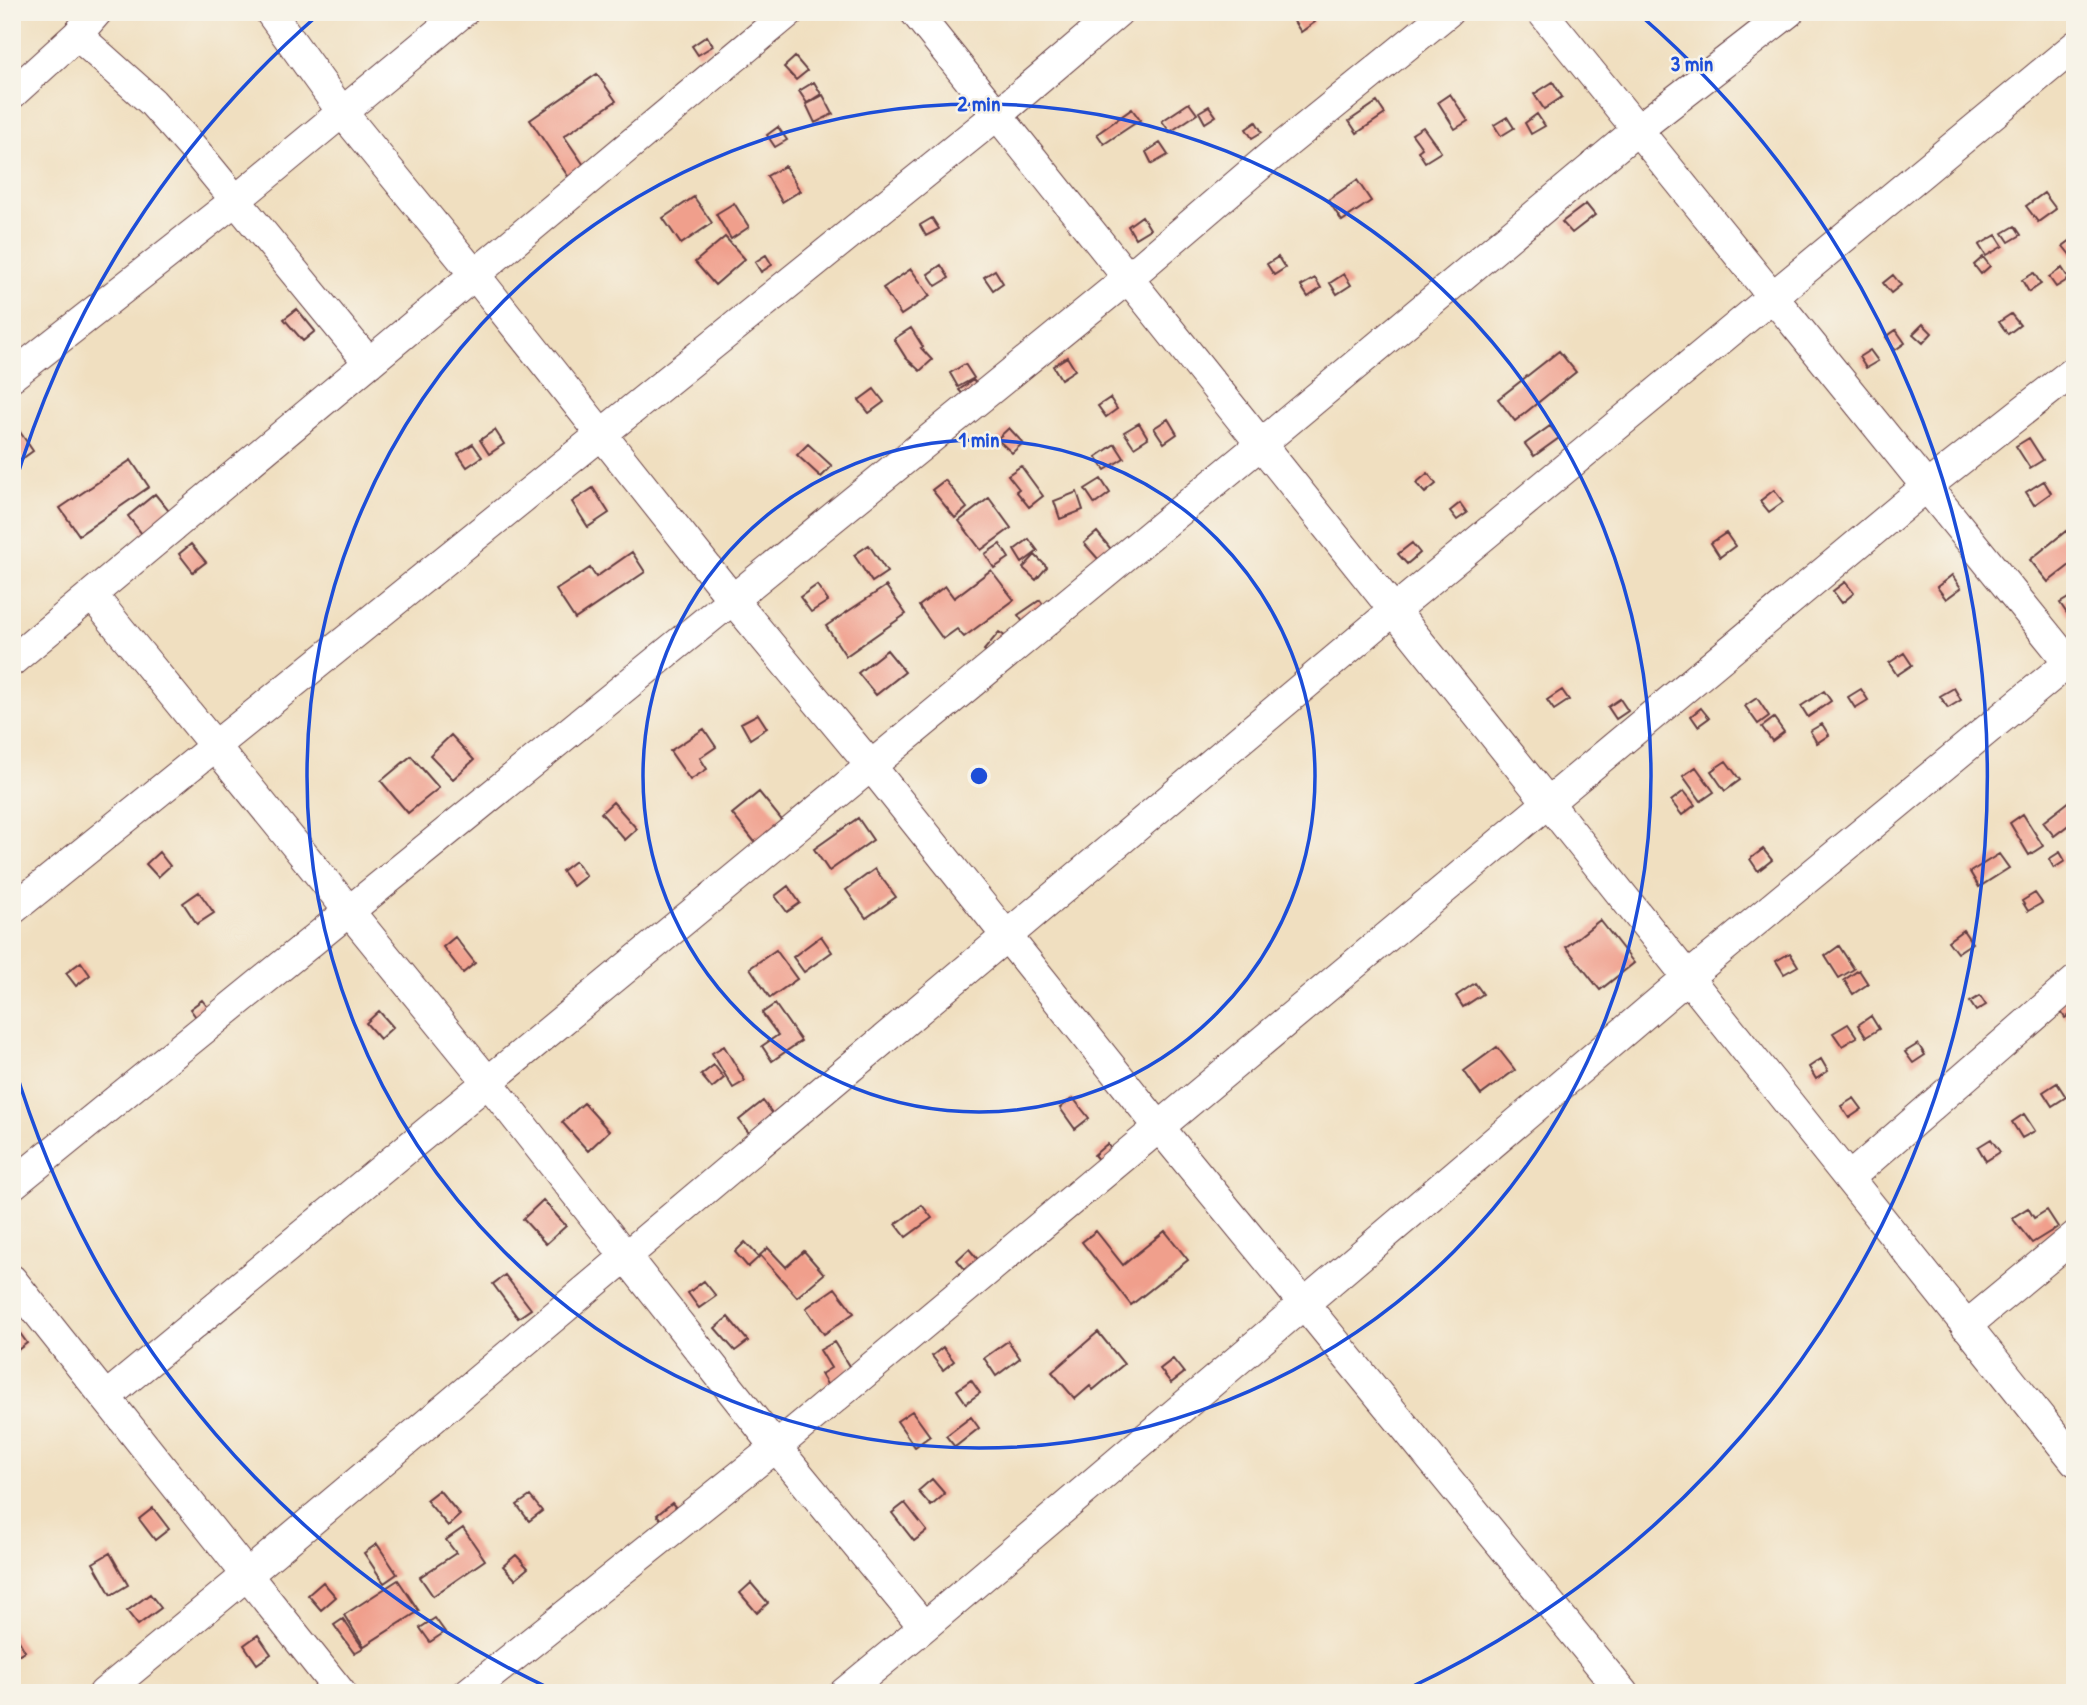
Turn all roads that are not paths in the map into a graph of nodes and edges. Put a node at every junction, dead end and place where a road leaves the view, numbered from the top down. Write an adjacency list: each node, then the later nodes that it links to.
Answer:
1 (97, 12): 10 (street)
2 (270, 12): 13 (street)
3 (463, 12): 13 (street)
4 (789, 12): 17 (street)
5 (915, 12): 14 (street)
6 (1118, 12): 14 (street)
7 (1448, 12): 18 (street)
8 (1542, 12): 15 (street)
9 (1789, 12): 15 (street)
10 (77, 35): 12 (street); 16 (street)
11 (2075, 46): 19 (street)
12 (12, 93)
13 (342, 112): 16 (street); 17 (street)
14 (997, 115): 18 (street); 23 (street)
15 (1637, 130): 19 (street); 24 (street)
16 (236, 200): 20 (street); 22 (street)
17 (475, 275): 20 (street); 23 (street)
18 (1128, 278): 24 (street); 27 (street)
19 (1772, 297): 25 (street); 28 (street)
20 (369, 363): 26 (street)
21 (2075, 370): 25 (street)
22 (12, 376)
23 (601, 435): 27 (street); 31 (street)
24 (1261, 444): 28 (street); 32 (street)
25 (1926, 487): 30 (street); 33 (street)
26 (92, 595): 29 (street); 31 (street)
27 (733, 600): 32 (street); 35 (street)
28 (1394, 611): 33 (street); 36 (street)
29 (12, 662)
30 (2073, 663): 37 (street)
31 (215, 746): 34 (street); 35 (street)
32 (871, 766): 36 (street); 39 (street)
33 (1547, 802): 37 (street); 40 (street)
34 (12, 910)
35 (348, 912): 39 (street); 42 (street)
36 (1007, 936): 40 (street); 44 (street)
37 (1687, 978): 41 (street); 46 (street)
38 (2075, 981): 41 (street)
39 (488, 1082): 44 (street); 48 (street)
40 (1159, 1127): 46 (street); 49 (street)
41 (1849, 1178): 47 (street)
42 (12, 1185)
43 (2075, 1236): 47 (street)
44 (627, 1256): 49 (street); 51 (street)
45 (12, 1280): 48 (street)
46 (1303, 1304): 52 (street); 57 (street)
47 (1966, 1326): 50 (street)
48 (106, 1398): 51 (street)
49 (776, 1447): 52 (street); 55 (street)
50 (2075, 1461)
51 (247, 1576): 53 (street); 54 (street)
52 (924, 1627): 56 (street)
53 (104, 1693)
54 (341, 1693)
55 (468, 1693)
56 (844, 1693)
57 (1623, 1693)

